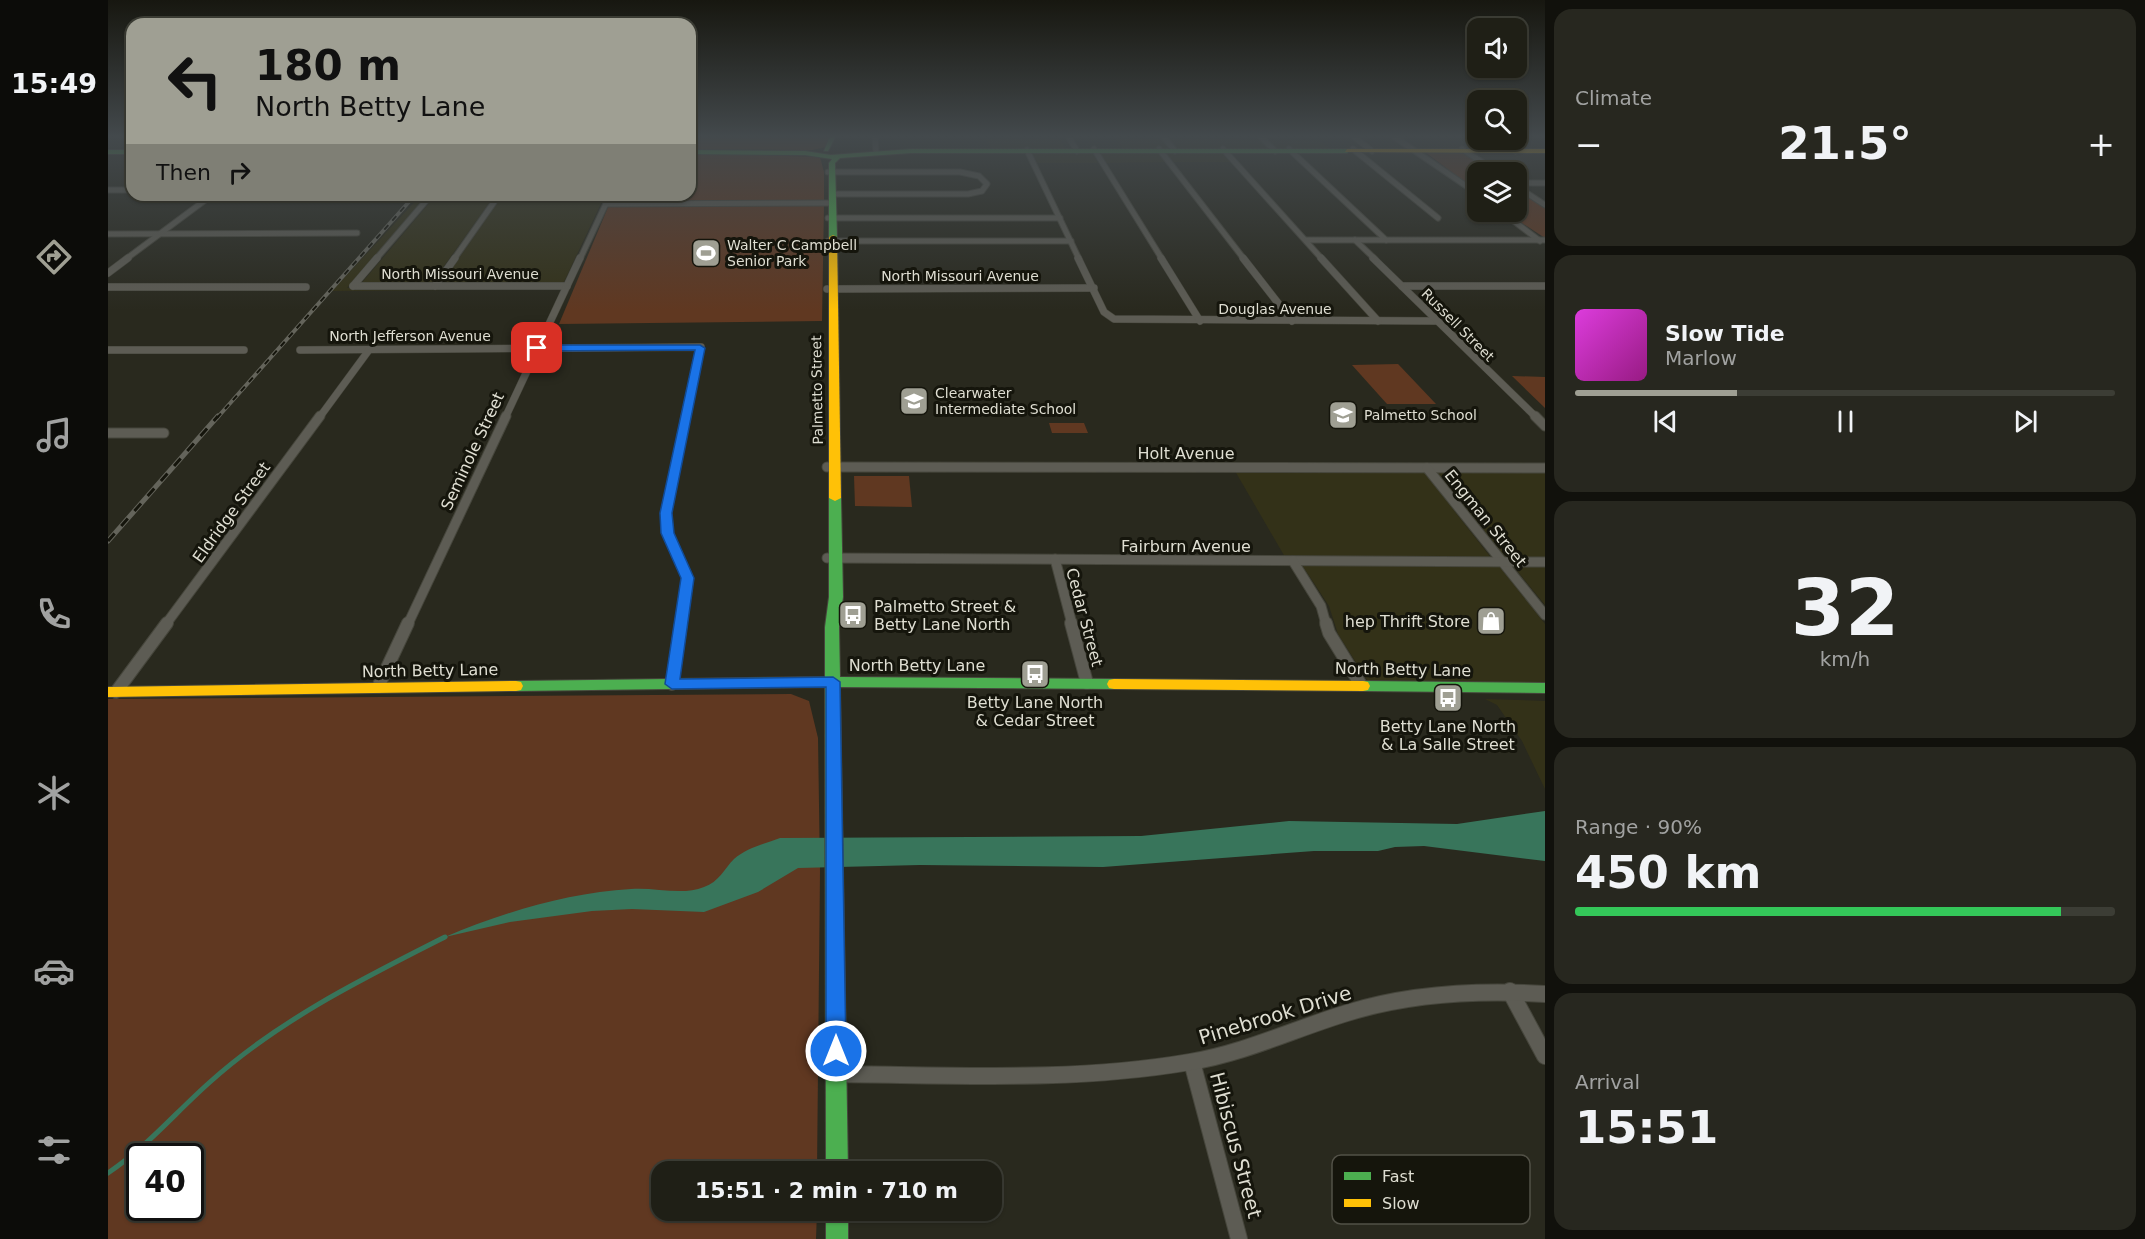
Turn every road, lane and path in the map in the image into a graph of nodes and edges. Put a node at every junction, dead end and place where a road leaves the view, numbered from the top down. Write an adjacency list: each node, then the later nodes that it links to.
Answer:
1 (832, 194): 11 (street, Palmetto Street)
2 (963, 194): 11 (street)
3 (1048, 194): 18 (street)
4 (1121, 194): 40 (street)
5 (1199, 194): 41 (street)
6 (1264, 194): 24 (street)
7 (1333, 194): 26 (street)
8 (1411, 194): 19 (street)
9 (1530, 194): 16 (street)
10 (696, 199): 11 (street)
11 (832, 200): 17 (street, Palmetto Street)
12 (204, 201): 23 (street)
13 (426, 201): 32 (street, North Missouri Avenue)
14 (495, 201): 32 (street)
15 (607, 201): 33 (street, Seminole Street)
16 (1545, 205)
17 (831, 218): 18 (street); 28 (street, Palmetto Street)
18 (1060, 218): 29 (street)
19 (1438, 218)
20 (1516, 222): 27 (street)
21 (357, 233): 23 (street)
22 (108, 234): 23 (street)
23 (160, 234): 31 (street)
24 (1306, 240): 25 (street); 42 (street)
25 (1355, 240): 26 (street); 34 (street, Russell Street)
26 (1386, 240): 27 (street)
27 (1542, 240): 30 (street)
28 (830, 241): 29 (street); 39 (street, Palmetto Street)
29 (1071, 241): 38 (street)
30 (1545, 245)
31 (108, 273)
32 (435, 286): 33 (street, North Missouri Avenue)
33 (567, 286): 44 (street, Seminole Street)
34 (1402, 286): 35 (street); 43 (street, Russell Street)
35 (1545, 286)
36 (108, 287): 37 (street)
37 (306, 287)
38 (1094, 288): 39 (street, North Missouri Avenue); 40 (street, Douglas Avenue)
39 (830, 289): 52 (street, Palmetto Street)
40 (1200, 321): 41 (street, Douglas Avenue)
41 (1292, 321): 42 (street, Douglas Avenue)
42 (1378, 321): 43 (street, Douglas Avenue)
43 (1437, 321): 49 (street, Russell Street)
44 (537, 348): 48 (street, North Jefferson Avenue); 63 (street, North Jefferson Avenue); 65 (street, Seminole Street)
45 (108, 350): 46 (street)
46 (244, 350)
47 (300, 350): 48 (street, North Jefferson Avenue)
48 (369, 350): 67 (street, Eldridge Street)
49 (1545, 426)
50 (108, 433): 51 (street)
51 (164, 433)
52 (831, 467): 53 (street, Holt Avenue); 55 (street, Palmetto Street)
53 (1427, 468): 54 (street, Holt Avenue); 59 (street, Engman Street)
54 (1545, 468)
55 (832, 558): 56 (street, Fairburn Avenue); 61 (street, Palmetto Street)
56 (1055, 560): 57 (street, Fairburn Avenue); 62 (street, Cedar Street)
57 (1293, 561): 59 (street, Fairburn Avenue); 64 (street)
58 (1545, 562): 59 (street, Fairburn Avenue)
59 (1503, 563): 60 (street, Engman Street)
60 (1545, 615)
61 (833, 682): 62 (street, North Betty Lane); 63 (street, North Betty Lane); 72 (street, Palmetto Street)
62 (1087, 683): 64 (street, North Betty Lane)
63 (672, 684): 65 (street, North Betty Lane)
64 (1361, 685): 66 (street, North Betty Lane)
65 (378, 687): 67 (street, North Betty Lane)
66 (1545, 688)
67 (112, 692)
68 (1510, 991): 69 (street, Pinebrook Drive); 70 (street); 71 (street, Pinebrook Drive)
69 (1545, 994)
70 (1545, 1056)
71 (1192, 1062): 72 (street, Pinebrook Drive); 76 (street, Hibiscus Street)
72 (836, 1074): 73 (street, Palmetto Street)
73 (837, 1161)
74 (837, 1221): 75 (street)
75 (837, 1239)
76 (1239, 1239)

